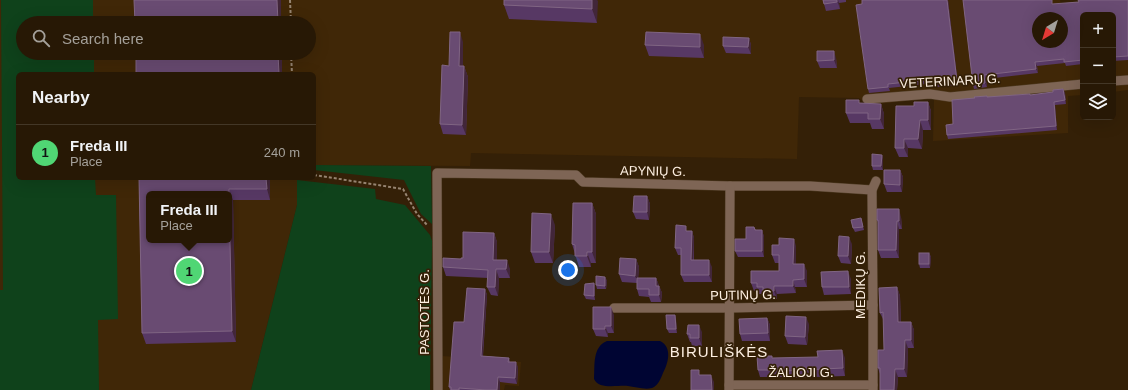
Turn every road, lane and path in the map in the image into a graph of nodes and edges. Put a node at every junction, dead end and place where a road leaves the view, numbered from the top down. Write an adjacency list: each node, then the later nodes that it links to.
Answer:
1 (290, 0): 2 (path)
2 (291, 16)
3 (292, 60): 4 (path)
4 (292, 72)
5 (1128, 80): 6 (street)
6 (1116, 81)
7 (1080, 84): 8 (street, VETERINARŲ G.)
8 (867, 99)
9 (437, 173): 11 (street, APYNIŲ G.); 13 (street, PASTOTĖS G.)
10 (316, 175): 13 (path)
11 (730, 186): 12 (street, APYNIŲ G.); 16 (street)
12 (874, 186): 14 (street, MEDIKŲ G.)
13 (437, 234): 19 (street, PASTOTĖS G.)
14 (873, 305): 16 (street, PUTINŲ G.); 18 (street, MEDIKŲ G.)
15 (614, 308): 16 (street, PUTINŲ G.)
16 (730, 308): 17 (street)
17 (730, 387): 18 (street, ŽALIOJI G.)
18 (873, 387)
19 (438, 390)

